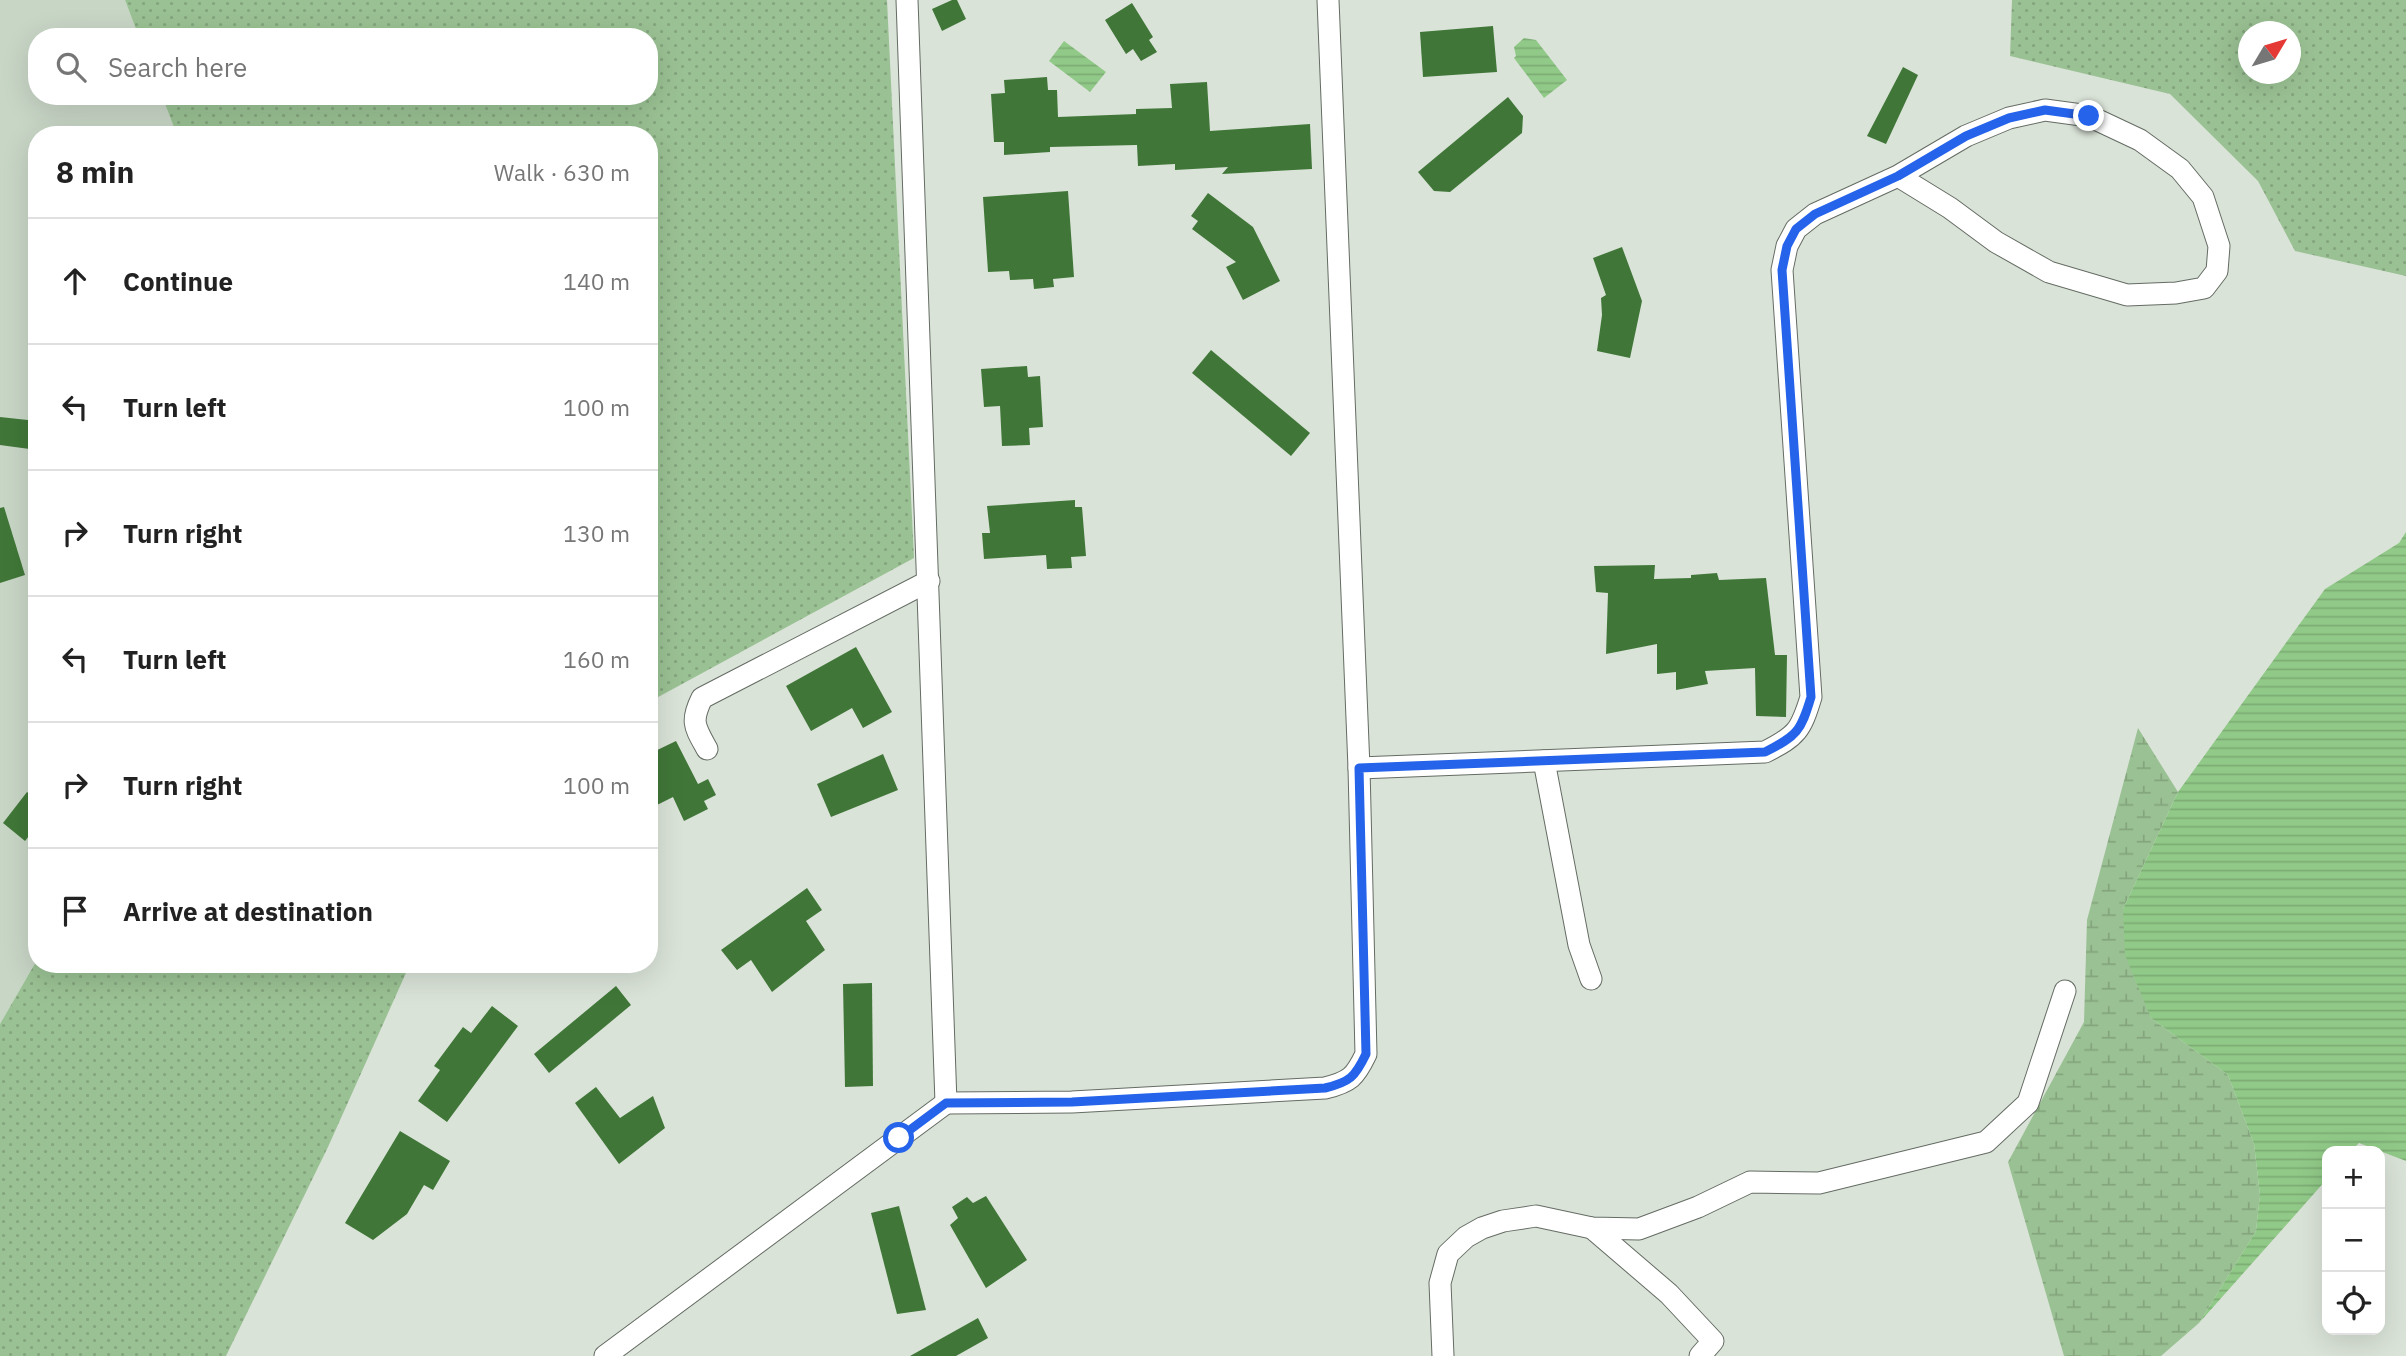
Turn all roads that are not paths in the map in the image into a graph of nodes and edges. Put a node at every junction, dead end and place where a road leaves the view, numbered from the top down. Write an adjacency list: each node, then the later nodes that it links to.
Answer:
1 (907, 0): 4 (street)
2 (1328, 0): 7 (street)
3 (1898, 176): 3 (street); 6 (street)
4 (929, 581): 5 (street); 10 (street)
5 (707, 750)
6 (1544, 761): 7 (street); 8 (street)
7 (1359, 768): 10 (street)
8 (1591, 979)
9 (2065, 991): 11 (street)
10 (946, 1103): 12 (street)
11 (1592, 1228): 13 (street); 14 (street)
12 (605, 1356)
13 (1443, 1356)
14 (1700, 1356)

